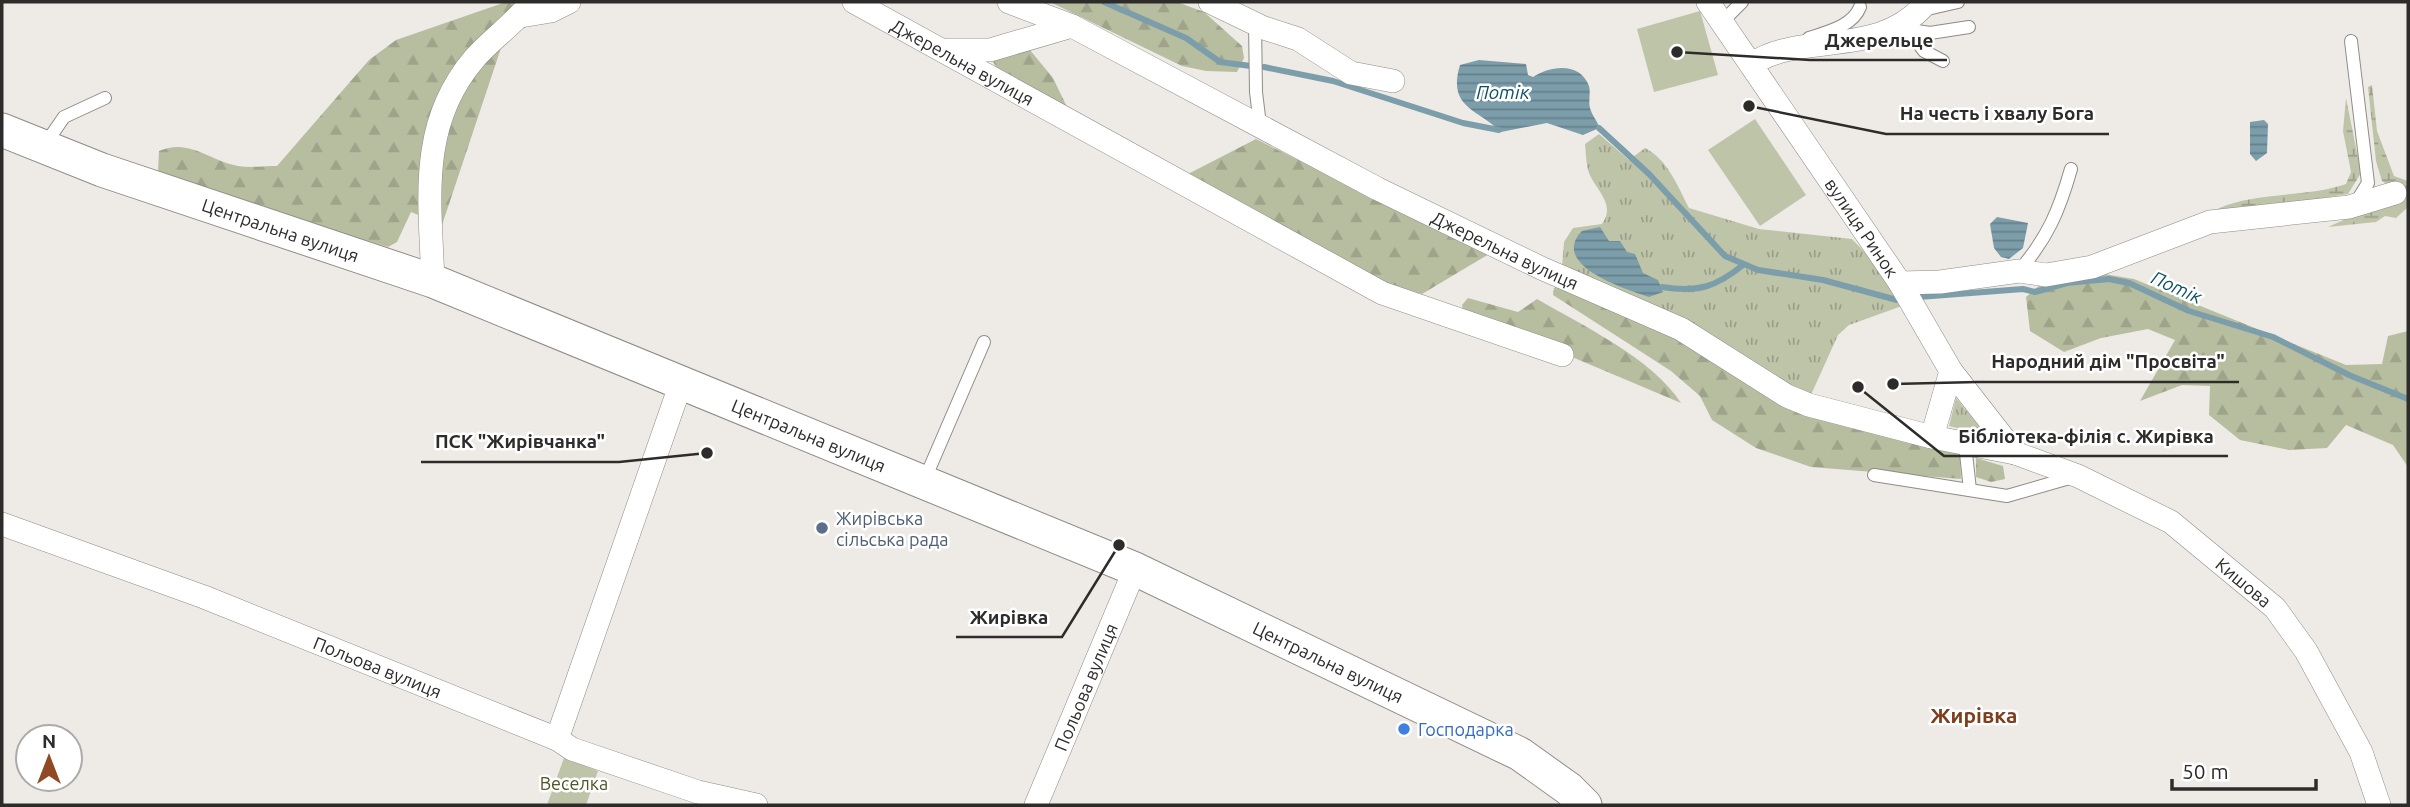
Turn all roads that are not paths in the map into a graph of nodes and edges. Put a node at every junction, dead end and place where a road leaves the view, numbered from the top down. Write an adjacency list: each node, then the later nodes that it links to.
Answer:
1 (569, 2): 9 (street)
2 (854, 2): 16 (street, Джерельна вулиця)
3 (1009, 2): 13 (street, Джерельна вулиця)
4 (1210, 2): 12 (street)
5 (1708, 2): 11 (street, вулиця Ринок)
6 (1742, 2): 11 (lane)
7 (1958, 2): 10 (lane)
8 (1860, 7): 17 (lane)
9 (526, 9): 28 (street)
10 (1912, 18): 14 (lane); 17 (street); 18 (lane)
11 (1723, 21): 17 (street, вулиця Ринок)
12 (1255, 23): 19 (street); 21 (lane)
13 (1072, 26): 16 (street); 21 (street, Джерельна вулиця)
14 (1969, 27)
15 (2351, 41): 26 (lane)
16 (944, 50): 31 (street, Джерельна вулиця)
17 (1760, 59): 29 (street, вулиця Ринок)
18 (1943, 61)
19 (1393, 82)
20 (105, 98): 23 (lane)
21 (1260, 125): 34 (street, Джерельна вулиця)
22 (2, 130): 23 (street, Центральна вулиця)
23 (44, 146): 28 (street, Центральна вулиця)
24 (2071, 169): 27 (lane)
25 (2395, 193): 26 (street)
26 (2354, 206): 27 (street)
27 (2019, 271): 29 (street)
28 (433, 281): 33 (street, Центральна вулиця)
29 (1900, 283): 32 (street, вулиця Ринок)
30 (984, 342): 39 (lane)
31 (1562, 355)
32 (1951, 371): 34 (street); 36 (street, вулиця Ринок)
33 (681, 383): 39 (street, Центральна вулиця); 43 (street)
34 (1932, 437): 35 (street, Джерельна вулиця)
35 (1965, 444): 36 (street, Джерельна вулиця); 40 (lane)
36 (2015, 453): 38 (street, Кишова)
37 (1874, 475): 40 (lane)
38 (2078, 476): 40 (lane); 47 (street, Кишова)
39 (923, 482): 42 (street, Центральна вулиця)
40 (1970, 490)
41 (2, 524): 43 (street, Польова вулиця)
42 (1135, 569): 45 (street, Польова вулиця); 46 (street, Центральна вулиця)
43 (557, 739): 44 (street, Польова вулиця)
44 (756, 805)
45 (1036, 805)
46 (1585, 805)
47 (2379, 805)

